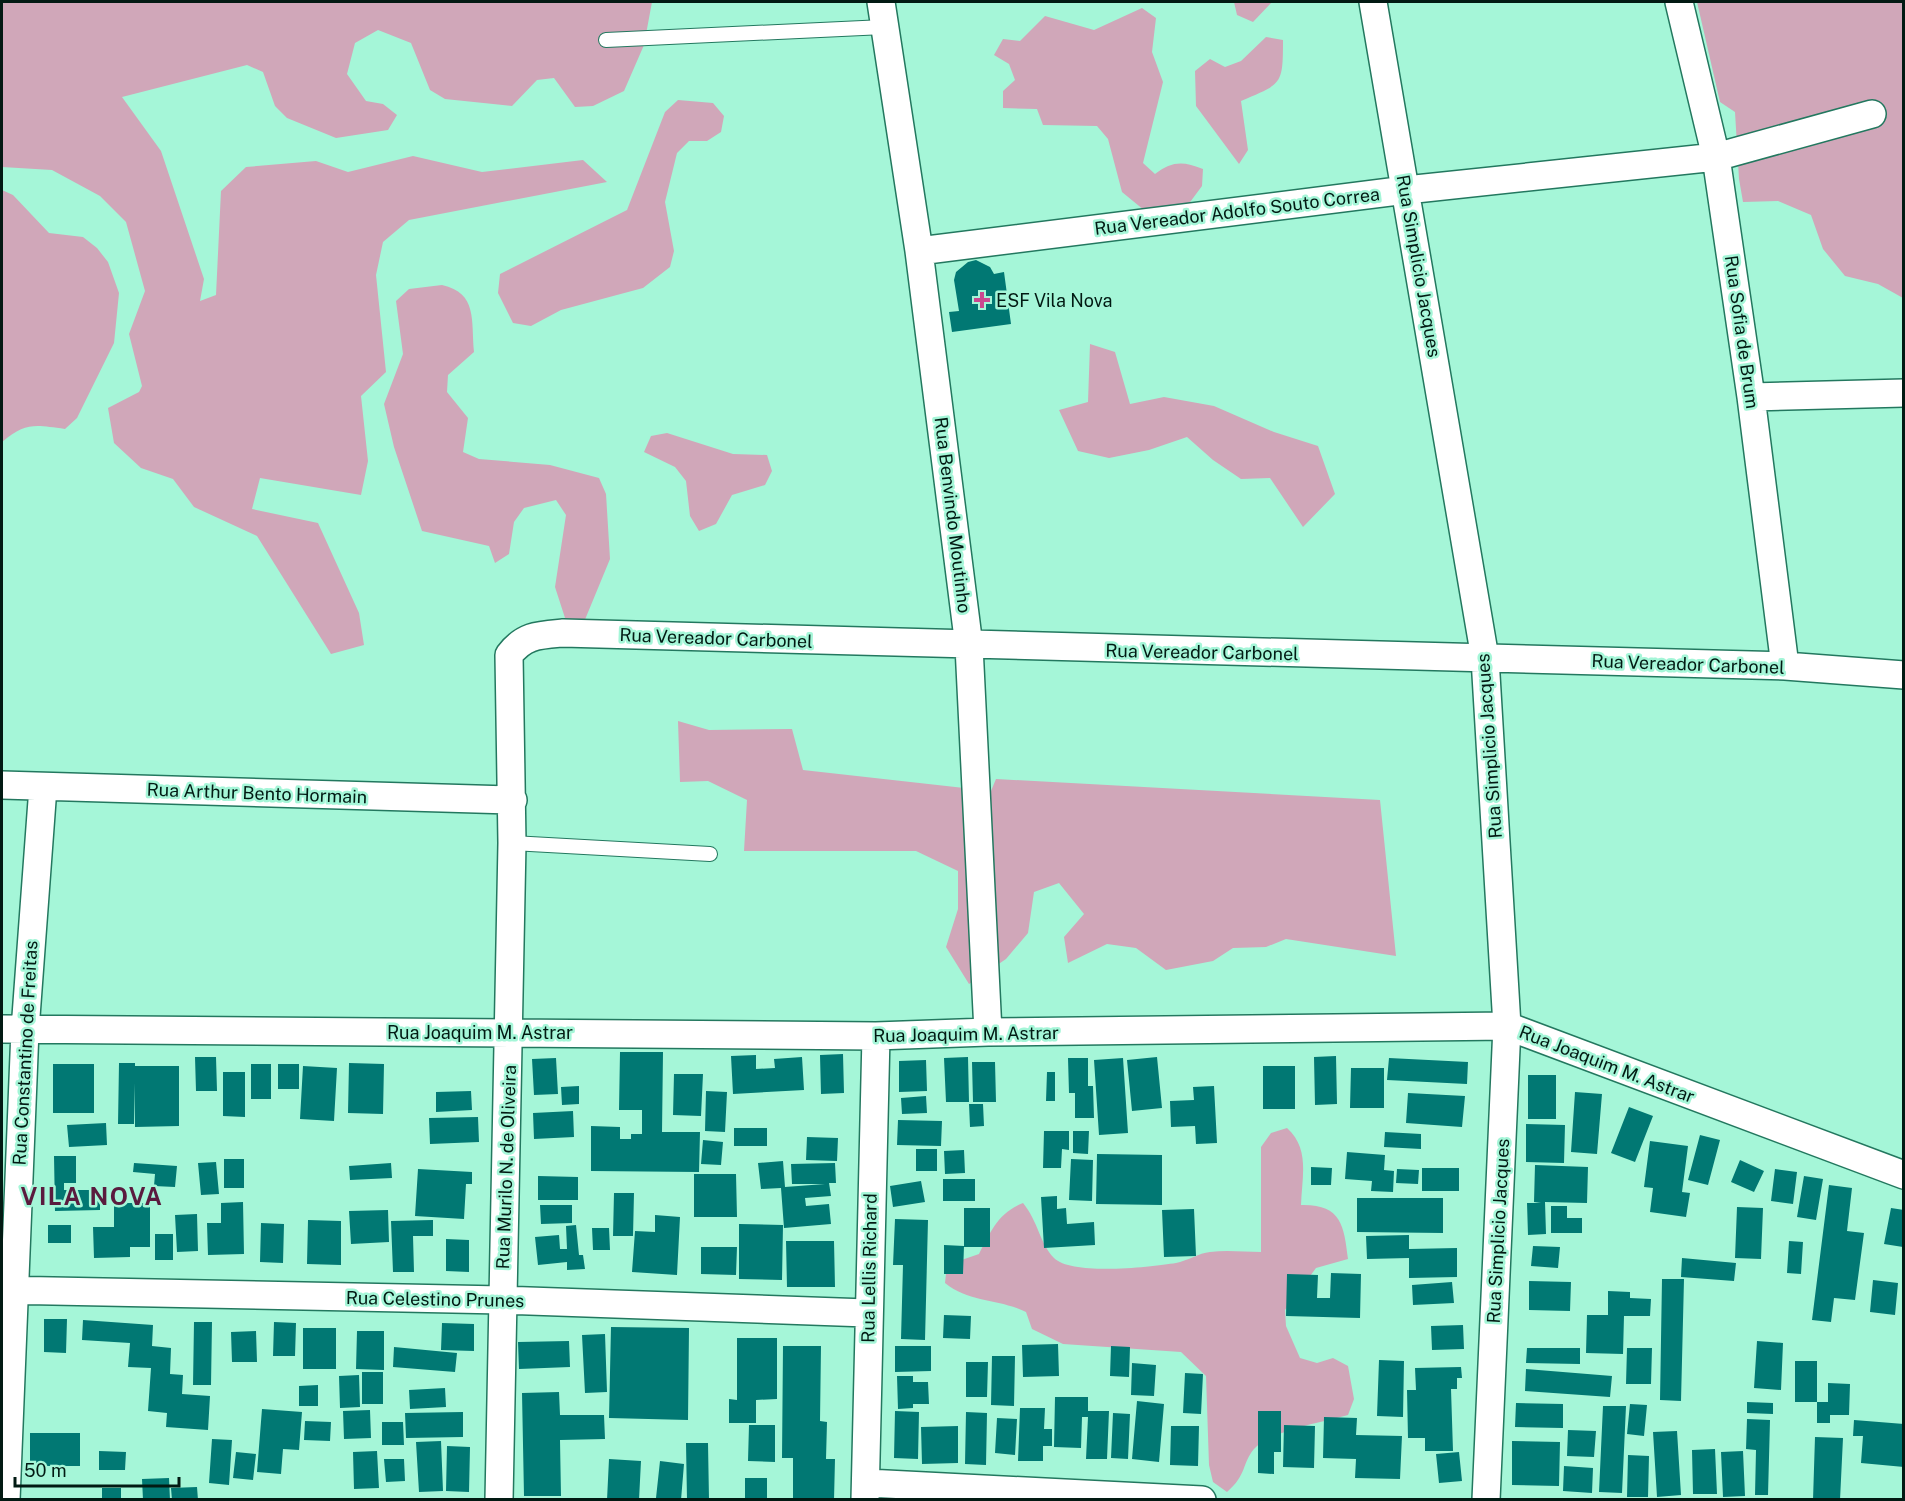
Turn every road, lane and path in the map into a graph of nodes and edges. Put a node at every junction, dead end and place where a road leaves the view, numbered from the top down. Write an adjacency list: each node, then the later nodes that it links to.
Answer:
1 (1373, 2): 7 (street, Rua Simplicio Jacques)
2 (1679, 2): 6 (street, Rua Sofia de Brum)
3 (883, 14): 4 (lane); 8 (street, Rua Benvindo Moutinho)
4 (606, 40)
5 (1872, 114): 6 (street, Rua Vereador Adolfo Souto Correa)
6 (1716, 157): 7 (street, Rua Vereador Adolfo Souto Correa); 10 (street, Rua Sofia de Brum)
7 (1406, 190): 8 (street, Rua Vereador Adolfo Souto Correa); 13 (street, Rua Simplicio Jacques)
8 (919, 251): 11 (street, Rua Benvindo Moutinho)
9 (1904, 393): 10 (street)
10 (1751, 397): 14 (street, Rua Sofia de Brum)
11 (969, 646): 12 (street, Rua Vereador Carbonel); 13 (street, Rua Vereador Carbonel); 24 (street, Rua Benvindo Moutinho)
12 (509, 655): 18 (street, Rua Murilo N. de Oliveira)
13 (1485, 658): 14 (street, Rua Vereador Carbonel); 21 (street, Rua Simplicio Jacques)
14 (1785, 666): 15 (street, Rua Vereador Carbonel)
15 (1904, 675)
16 (2, 785): 17 (street, Rua Arthur Bento Hormain)
17 (43, 787): 18 (street, Rua Arthur Bento Hormain); 22 (street, Rua Constantino de Freitas)
18 (513, 800): 19 (street, Rua Murilo N. de Oliveira)
19 (512, 843): 20 (lane); 23 (street, Rua Murilo N. de Oliveira)
20 (710, 854)
21 (1507, 1026): 24 (street, Rua Joaquim M. Astrar); 26 (street, Rua Joaquim M. Astrar); 35 (street, Rua Simplicio Jacques)
22 (13, 1029): 23 (street, Rua Joaquim M. Astrar); 27 (street, Rua Constantino de Freitas)
23 (510, 1032): 25 (street, Rua Joaquim M. Astrar); 28 (street, Rua Murilo N. de Oliveira)
24 (988, 1032): 25 (street, Rua Joaquim M. Astrar)
25 (876, 1036): 29 (street, Rua Lellis Richard)
26 (1904, 1175)
27 (7, 1290): 28 (street, Rua Celestino Prunes); 32 (street, Rua Constantino de Freitas)
28 (502, 1300): 29 (street, Rua Celestino Prunes); 33 (street, Rua Murilo N. de Oliveira)
29 (867, 1313): 30 (street, Rua Lellis Richard)
30 (866, 1491): 31 (street)
31 (994, 1495): 34 (street)
32 (6, 1500)
33 (499, 1500)
34 (1202, 1500)
35 (1486, 1500)

